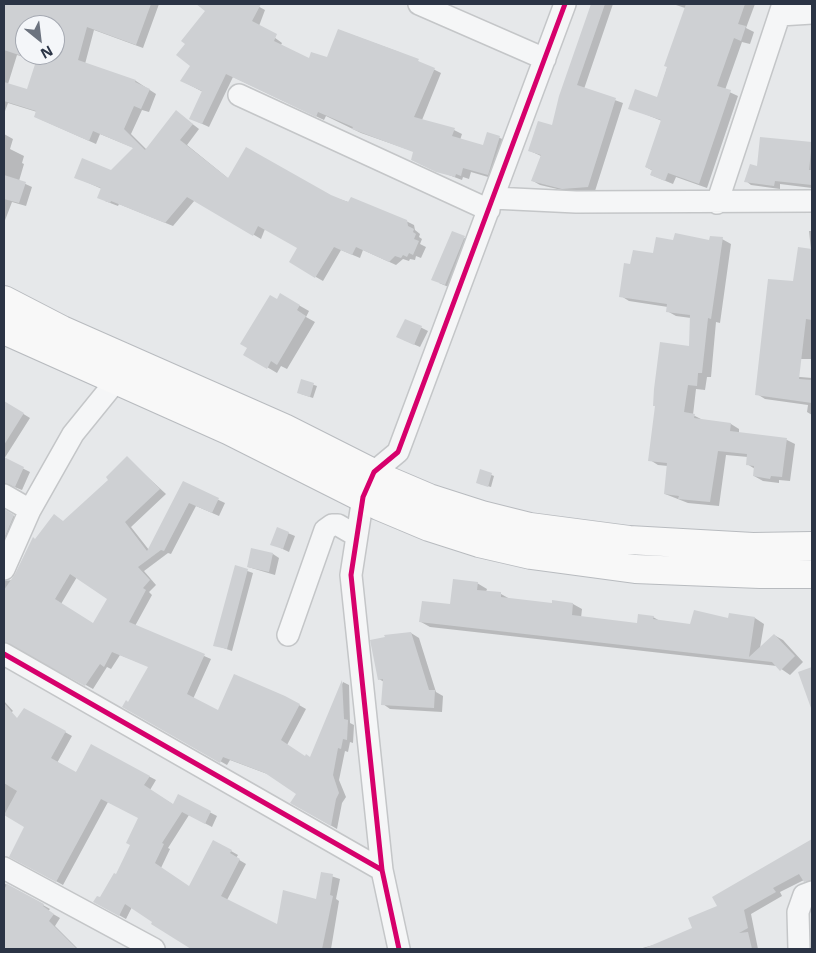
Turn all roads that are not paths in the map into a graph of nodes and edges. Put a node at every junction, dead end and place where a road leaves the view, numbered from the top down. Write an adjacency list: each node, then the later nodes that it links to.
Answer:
1 (419, 4): 5 (street)
2 (565, 4): 5 (street)
3 (781, 9): 4 (street); 8 (street)
4 (812, 13)
5 (545, 59): 9 (street)
6 (239, 95): 9 (street)
7 (812, 201): 8 (street)
8 (716, 203): 9 (street)
9 (491, 204): 13 (street)
10 (4, 300): 14 (highway)
11 (4, 330): 12 (highway)
12 (116, 381): 17 (highway); 18 (street)
13 (398, 452): 14 (street); 15 (street)
14 (374, 472): 15 (highway); 17 (street)
15 (407, 488): 19 (street); 21 (highway)
16 (4, 495): 18 (street)
17 (363, 497): 19 (highway); 20 (street)
18 (30, 510): 22 (street)
19 (397, 513): 23 (highway)
20 (357, 536): 24 (street); 27 (street)
21 (812, 546)
22 (4, 568)
23 (812, 574)
24 (288, 635)
25 (4, 654): 27 (street)
26 (4, 868): 29 (street)
27 (382, 870): 30 (street)
28 (812, 892): 31 (street)
29 (154, 949)
30 (399, 949)
31 (799, 949)

